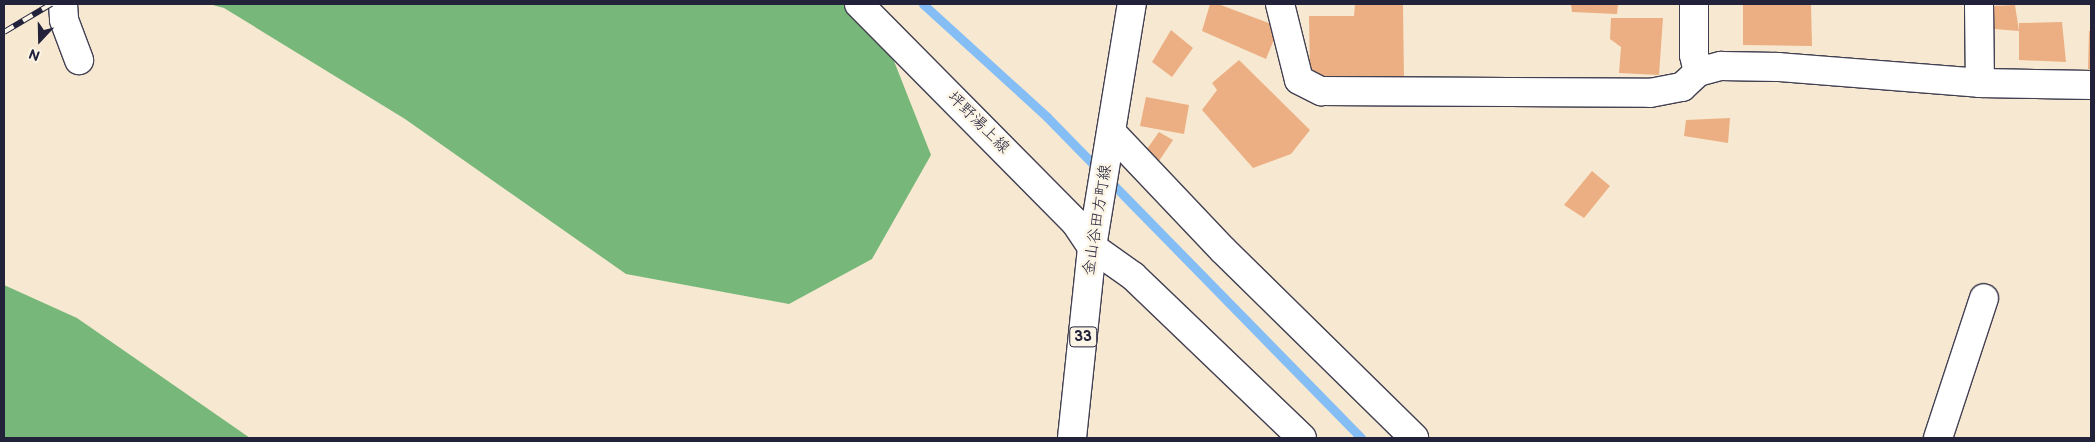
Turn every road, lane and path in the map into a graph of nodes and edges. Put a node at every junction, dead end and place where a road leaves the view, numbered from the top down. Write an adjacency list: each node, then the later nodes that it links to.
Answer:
1 (63, 4): 7 (street)
2 (859, 4): 12 (street, 坪野湯上線)
3 (1132, 4): 11 (street, 金山谷田方町線 / 33)
4 (1280, 4): 8 (street)
5 (1694, 4): 8 (street)
6 (1979, 4): 9 (street)
7 (79, 60)
8 (1698, 72): 9 (street)
9 (1980, 82): 10 (street)
10 (2091, 85)
11 (1112, 133): 12 (street, 金山谷田方町線 / 33); 16 (street)
12 (1093, 241): 14 (street, 金山谷田方町線 / 33); 15 (street, 坪野湯上線)
13 (1984, 298): 17 (street)
14 (1072, 438)
15 (1302, 438)
16 (1414, 438)
17 (1938, 438)

